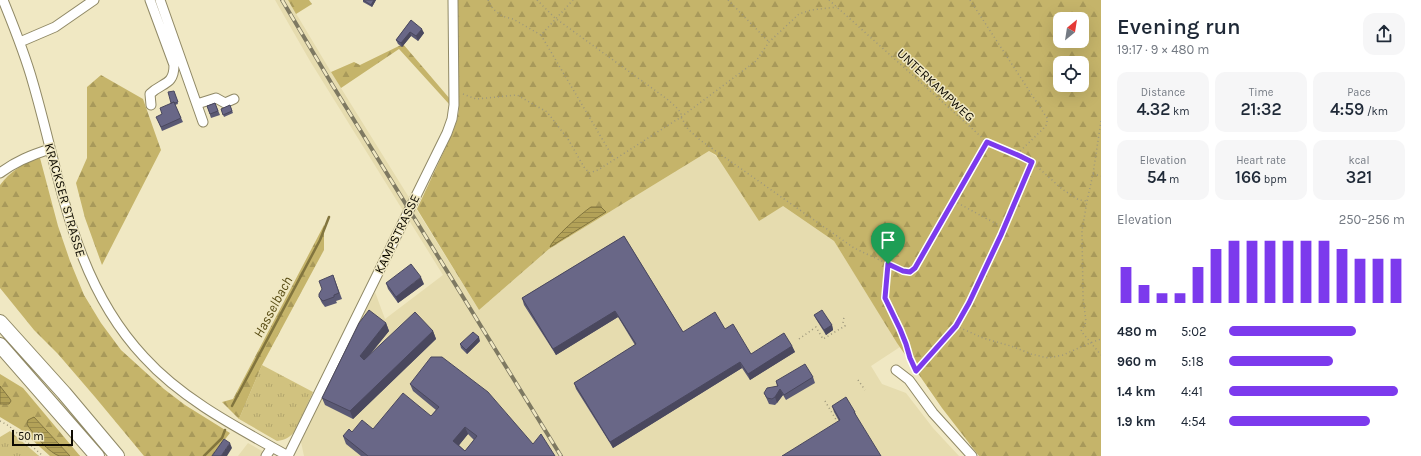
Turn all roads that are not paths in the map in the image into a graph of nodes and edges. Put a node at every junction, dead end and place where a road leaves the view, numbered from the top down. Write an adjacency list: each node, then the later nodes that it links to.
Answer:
1 (3, 0): 6 (street, KRACKSER STRASSE)
2 (94, 0): 6 (street)
3 (150, 0): 9 (street)
4 (160, 0): 8 (street)
5 (453, 0): 20 (street, KAMPSTRASSE)
6 (20, 42): 11 (street, KRACKSER STRASSE)
7 (234, 99): 8 (street)
8 (197, 104): 10 (street)
9 (152, 105)
10 (203, 122)
11 (50, 149): 12 (street); 16 (street, KRACKSER STRASSE)
12 (0, 173)
13 (1, 323): 18 (highway)
14 (0, 345): 17 (highway)
15 (896, 370): 21 (street)
16 (272, 447): 19 (street); 20 (street, KRACKSER STRASSE)
17 (97, 456)
18 (117, 456)
19 (266, 456)
20 (288, 456)
21 (972, 456)

